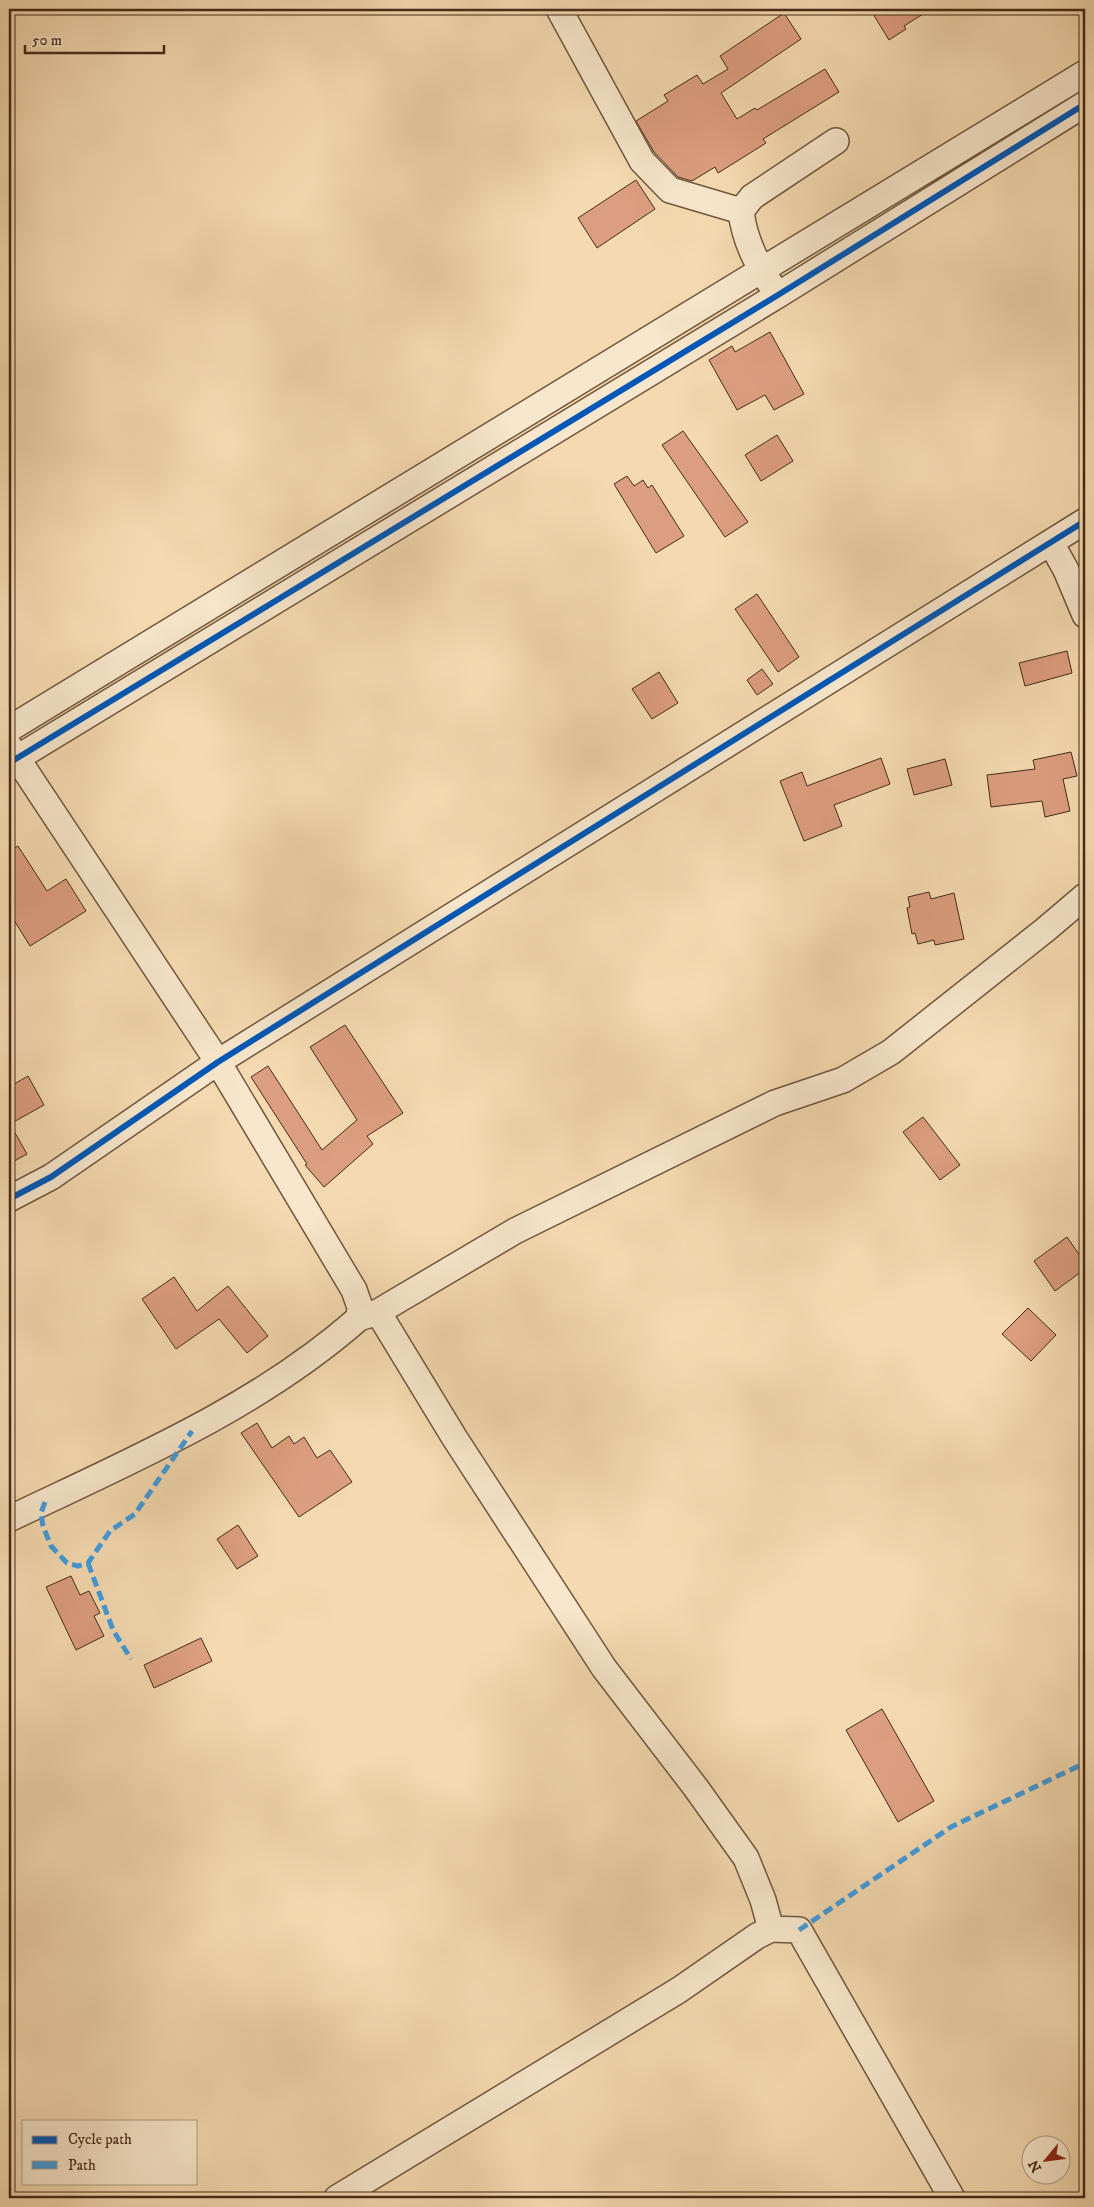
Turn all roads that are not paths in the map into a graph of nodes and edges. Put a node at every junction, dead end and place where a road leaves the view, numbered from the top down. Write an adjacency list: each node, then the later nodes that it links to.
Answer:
1 (559, 9): 5 (street)
2 (1085, 73): 6 (street)
3 (1085, 104): 7 (street)
4 (836, 141): 5 (street)
5 (741, 211): 6 (street)
6 (761, 270): 7 (street); 11 (street)
7 (778, 295): 12 (street)
8 (1085, 521): 9 (street)
9 (1051, 543): 10 (street); 14 (street)
10 (1085, 616)
11 (9, 729)
12 (11, 756): 14 (street)
13 (1085, 896): 16 (street)
14 (218, 1062): 15 (street); 16 (street)
15 (9, 1199)
16 (368, 1315): 17 (street); 18 (street)
17 (9, 1519)
18 (772, 1929): 19 (street); 20 (street)
19 (337, 2198)
20 (952, 2198)

